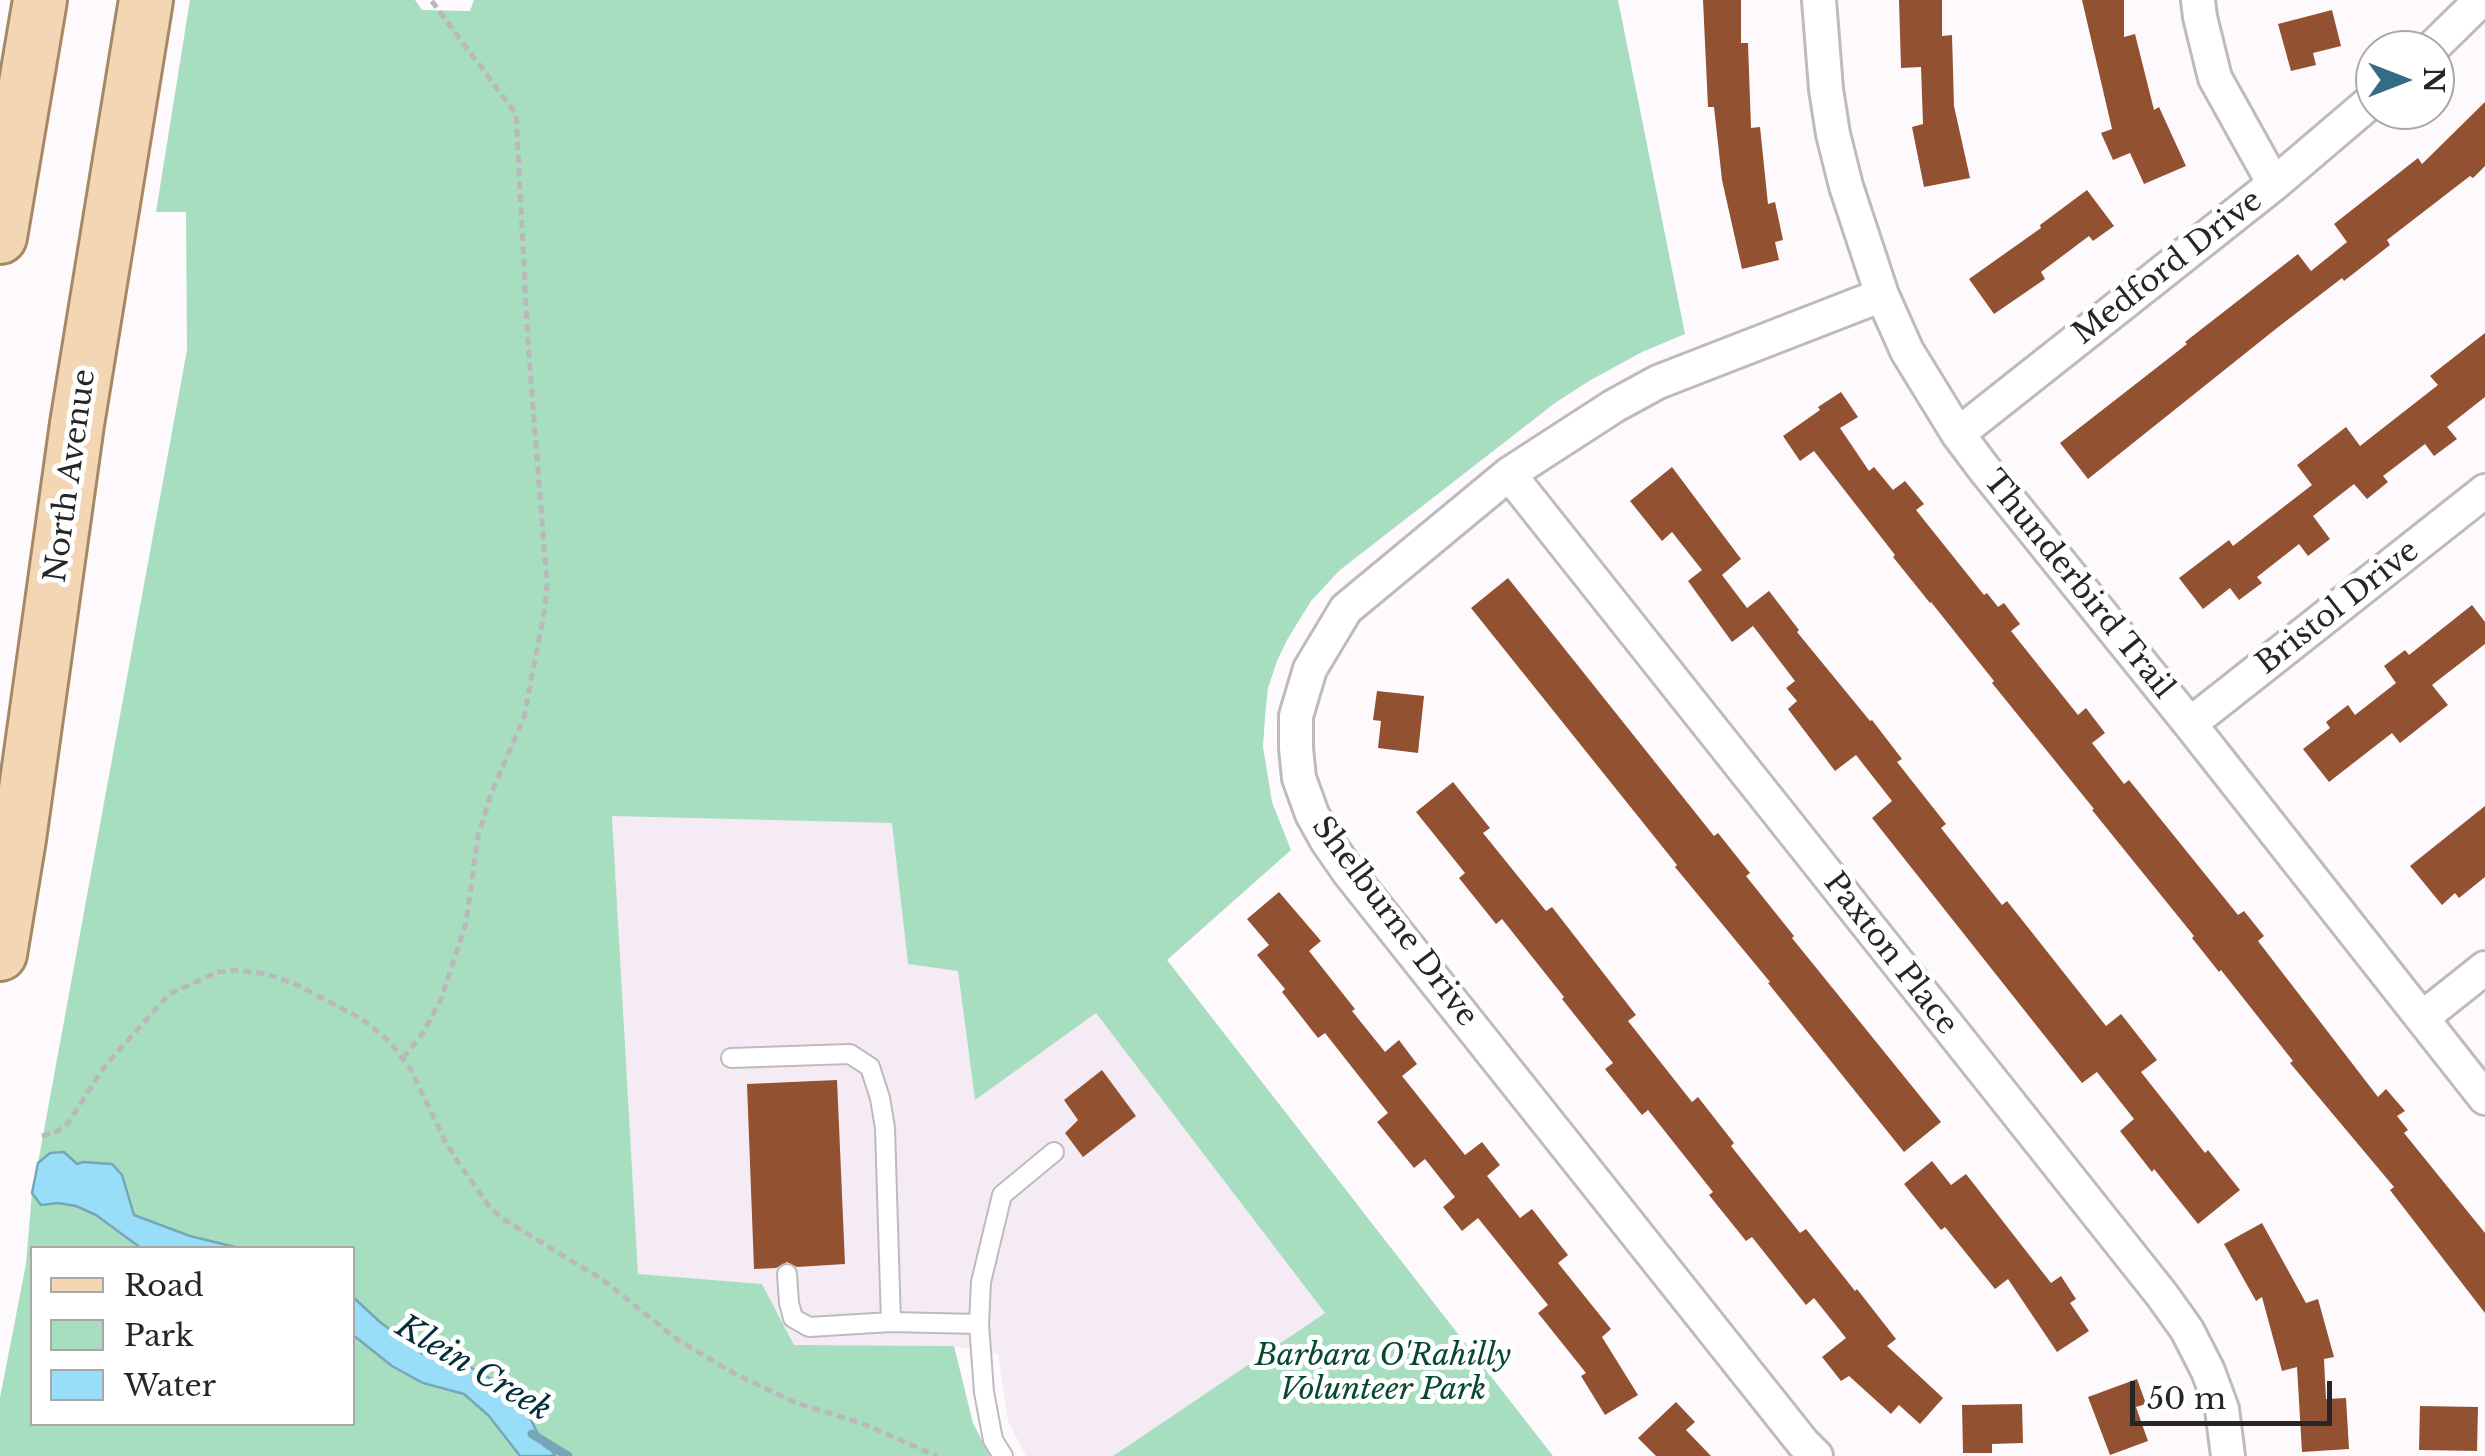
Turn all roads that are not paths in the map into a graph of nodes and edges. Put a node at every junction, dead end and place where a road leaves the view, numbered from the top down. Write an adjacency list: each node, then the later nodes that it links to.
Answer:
1 (40, 0): 9 (main road)
2 (146, 0): 15 (main road, North Avenue)
3 (1819, 0): 10 (street, Thunderbird Trail)
4 (2198, 0): 8 (street)
5 (2481, 0): 6 (street)
6 (2450, 30)
7 (2355, 115): 8 (street, Medford Drive)
8 (2274, 184): 11 (street, Medford Drive)
9 (0, 237)
10 (1882, 295): 11 (street, Thunderbird Trail); 12 (street, Shelburne Drive)
11 (1958, 434): 14 (street, Thunderbird Trail)
12 (1509, 474): 25 (street, Shelburne Drive); 26 (street, Paxton Place)
13 (2485, 491): 14 (street, Bristol Drive)
14 (2190, 724): 17 (street, Thunderbird Trail)
15 (0, 954)
16 (2485, 968): 17 (street)
17 (2422, 1018): 19 (street, Thunderbird Trail)
18 (731, 1058): 22 (lane)
19 (2485, 1098)
20 (1054, 1152): 23 (lane)
21 (787, 1274): 22 (lane)
22 (891, 1322): 23 (lane)
23 (978, 1324): 24 (lane)
24 (1002, 1456)
25 (1816, 1456)
26 (2228, 1456)

